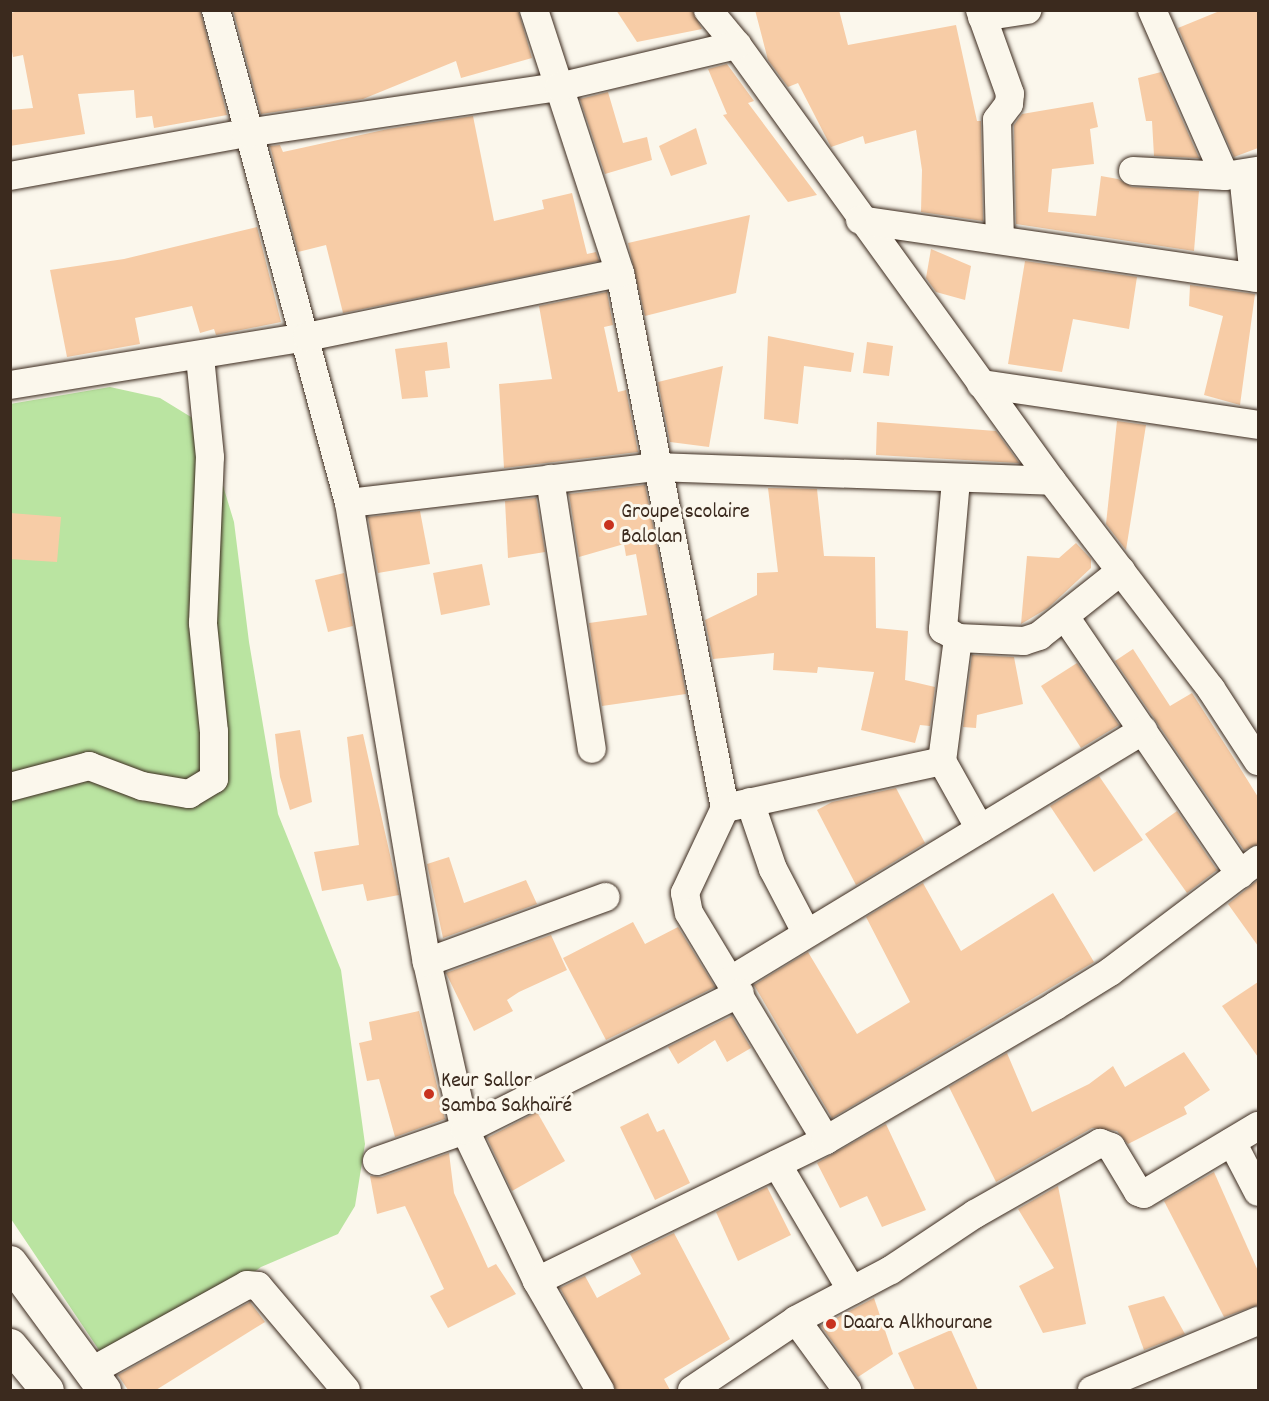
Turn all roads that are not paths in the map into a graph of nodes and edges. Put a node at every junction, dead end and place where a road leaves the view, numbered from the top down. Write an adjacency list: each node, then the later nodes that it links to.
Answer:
1 (216, 10): 9 (street)
2 (534, 10): 8 (street)
3 (708, 10): 7 (street)
4 (1027, 10): 6 (street)
5 (1152, 10): 11 (street)
6 (981, 14): 14 (street)
7 (737, 45): 8 (street); 13 (street)
8 (560, 87): 9 (street); 15 (street)
9 (246, 133): 12 (street); 17 (street)
10 (1133, 171): 11 (street)
11 (1242, 174): 16 (street)
12 (10, 176)
13 (860, 220): 14 (street); 19 (street)
14 (1000, 240): 16 (street)
15 (620, 273): 17 (street); 22 (street)
16 (1256, 278)
17 (307, 337): 18 (street); 26 (street)
18 (200, 356): 20 (street); 34 (street)
19 (981, 384): 21 (street); 25 (street)
20 (10, 386)
21 (1258, 425)
22 (655, 467): 23 (street); 24 (street); 35 (street)
23 (550, 479): 26 (street); 31 (street)
24 (956, 480): 25 (street); 29 (street)
25 (1052, 481): 27 (street)
26 (349, 503): 40 (street)
27 (1121, 571): 28 (street); 33 (street)
28 (1066, 618): 29 (street); 30 (street)
29 (958, 638): 32 (street)
30 (1143, 730): 36 (street); 37 (street)
31 (592, 749)
32 (942, 761): 35 (street); 36 (street)
33 (1258, 762)
34 (10, 788)
35 (737, 805): 39 (street); 41 (street)
36 (980, 829): 39 (street)
37 (1249, 867): 44 (street)
38 (606, 897): 40 (street)
39 (806, 933): 41 (street)
40 (427, 962): 43 (street)
41 (735, 986): 43 (street); 44 (street)
42 (1258, 1126): 45 (street)
43 (465, 1130): 46 (street); 50 (street)
44 (826, 1140): 47 (street)
45 (1232, 1142): 48 (street); 51 (street)
46 (377, 1161)
47 (777, 1164): 50 (street); 51 (street)
48 (1258, 1192)
49 (10, 1262): 55 (main road)
50 (537, 1281): 59 (street)
51 (852, 1291): 52 (street)
52 (796, 1320): 60 (street); 61 (street)
53 (1258, 1321): 56 (street)
54 (10, 1345): 57 (main road)
55 (97, 1381): 58 (street)
56 (1122, 1385): 62 (street)
57 (47, 1390)
58 (346, 1390)
59 (600, 1390)
60 (692, 1390)
61 (848, 1390)
62 (1092, 1390)

